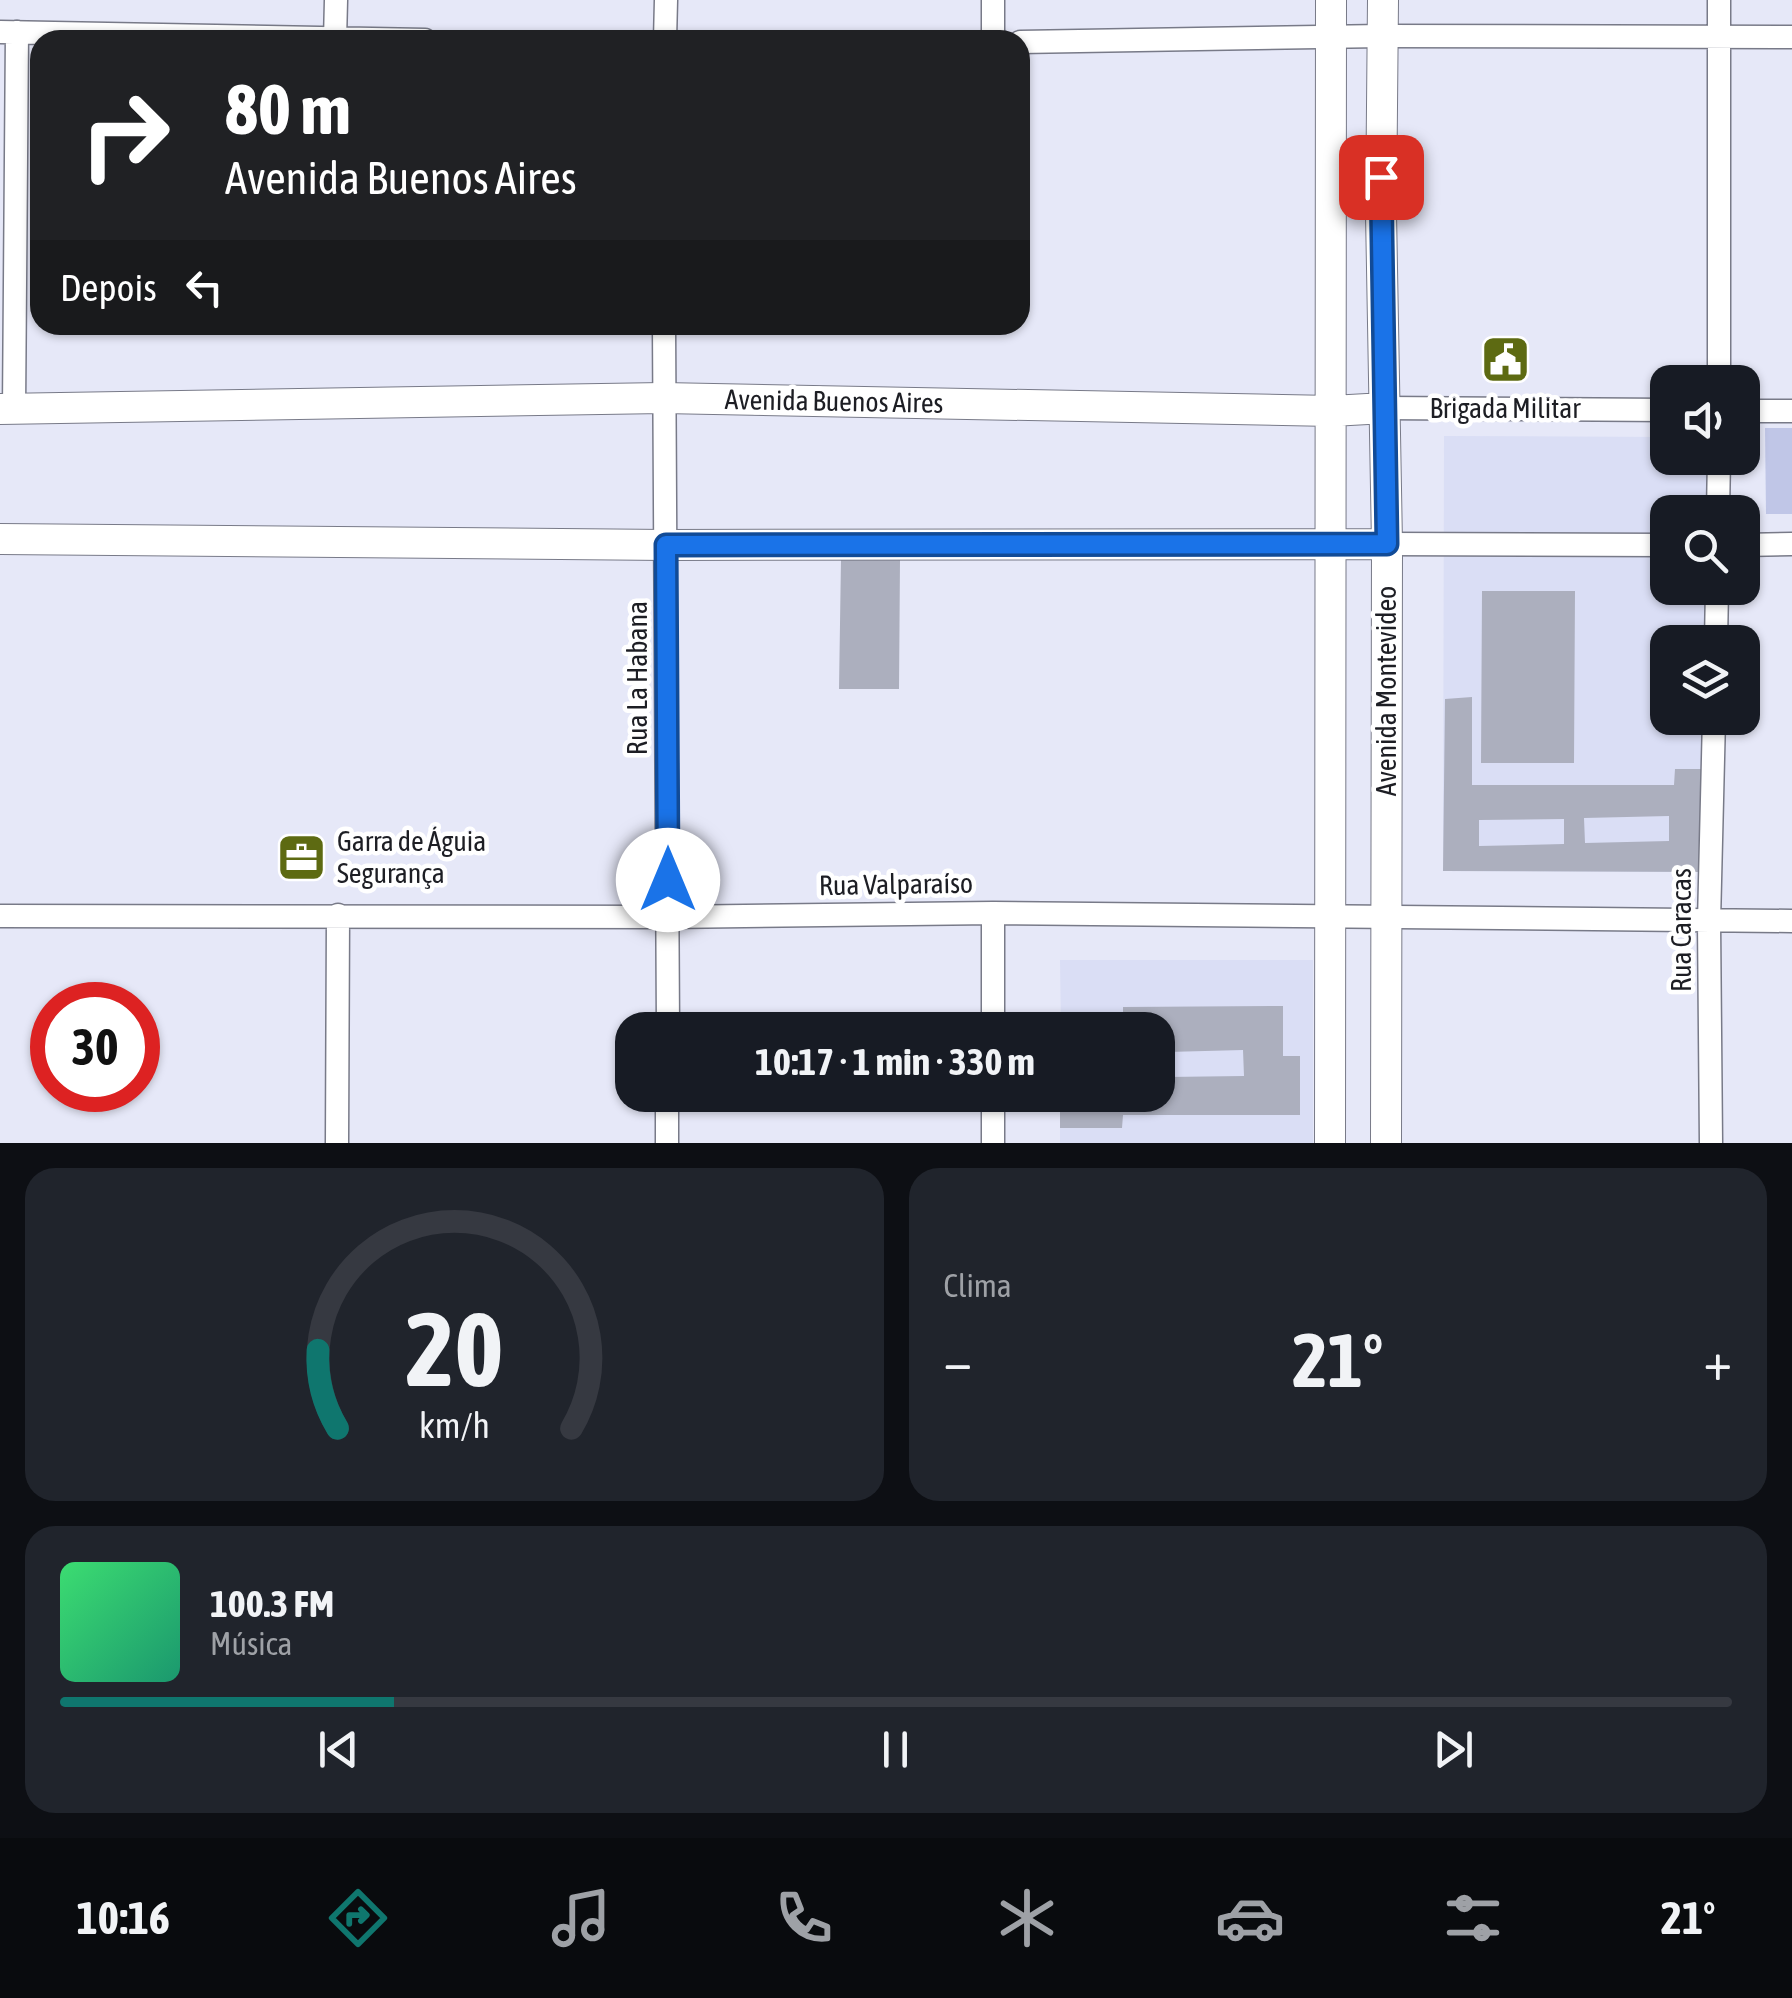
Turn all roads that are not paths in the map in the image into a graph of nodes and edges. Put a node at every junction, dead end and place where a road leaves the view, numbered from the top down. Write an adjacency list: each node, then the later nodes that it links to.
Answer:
1 (336, 0): 7 (street)
2 (666, 0): 8 (street)
3 (993, 0): 9 (street)
4 (1331, 0): 13 (street, Avenida Montevideo)
5 (1383, 0): 11 (street, Avenida Montevideo)
6 (1719, 0): 14 (street)
7 (336, 30)
8 (666, 30)
9 (993, 30)
10 (8, 32): 22 (street)
11 (1382, 36): 13 (street); 14 (street); 17 (street, Avenida Montevideo)
12 (1792, 37): 14 (street)
13 (1331, 38): 15 (street); 16 (street, Avenida Montevideo)
14 (1720, 38): 19 (street)
15 (1030, 42)
16 (1329, 212): 17 (street); 25 (street, Avenida Montevideo)
17 (1380, 212): 21 (street, Avenida Montevideo)
18 (664, 335): 20 (street, Rua La Habana)
19 (1719, 365)
20 (663, 398): 22 (street, Avenida Buenos Aires); 25 (street, Avenida Buenos Aires); 33 (street, Rua La Habana)
21 (1384, 408): 23 (street, Avenida Buenos Aires); 25 (street, Avenida Buenos Aires); 29 (street, Avenida Montevideo)
22 (7, 409)
23 (1650, 410)
24 (1760, 410): 26 (street)
25 (1332, 411): 28 (street, Avenida Montevideo)
26 (1792, 411)
27 (0, 540): 33 (street)
28 (1331, 542): 29 (street); 33 (street); 39 (street, Avenida Montevideo)
29 (1387, 544): 30 (street); 40 (street, Avenida Montevideo)
30 (1650, 544)
31 (1760, 544): 32 (street)
32 (1792, 544)
33 (666, 545): 38 (street, Rua La Habana)
34 (1714, 735): 42 (street, Rua Caracas)
35 (993, 913): 38 (street, Rua Valparaíso); 39 (street, Rua Valparaíso); 44 (street)
36 (0, 916): 37 (street, Rua Valparaíso)
37 (338, 916): 38 (street, Rua Valparaíso); 47 (street)
38 (668, 917): 43 (street, Rua La Habana)
39 (1328, 918): 40 (street, Rua Valparaíso); 50 (street, Avenida Montevideo)
40 (1385, 919): 42 (street, Rua Valparaíso); 51 (street, Avenida Montevideo)
41 (1792, 921): 42 (street, Rua Valparaíso)
42 (1709, 922): 52 (street, Rua Caracas)
43 (668, 1012)
44 (993, 1012)
45 (667, 1112): 48 (street)
46 (993, 1112): 49 (street)
47 (338, 1143)
48 (667, 1143)
49 (993, 1143)
50 (1330, 1143)
51 (1386, 1143)
52 (1711, 1143)

